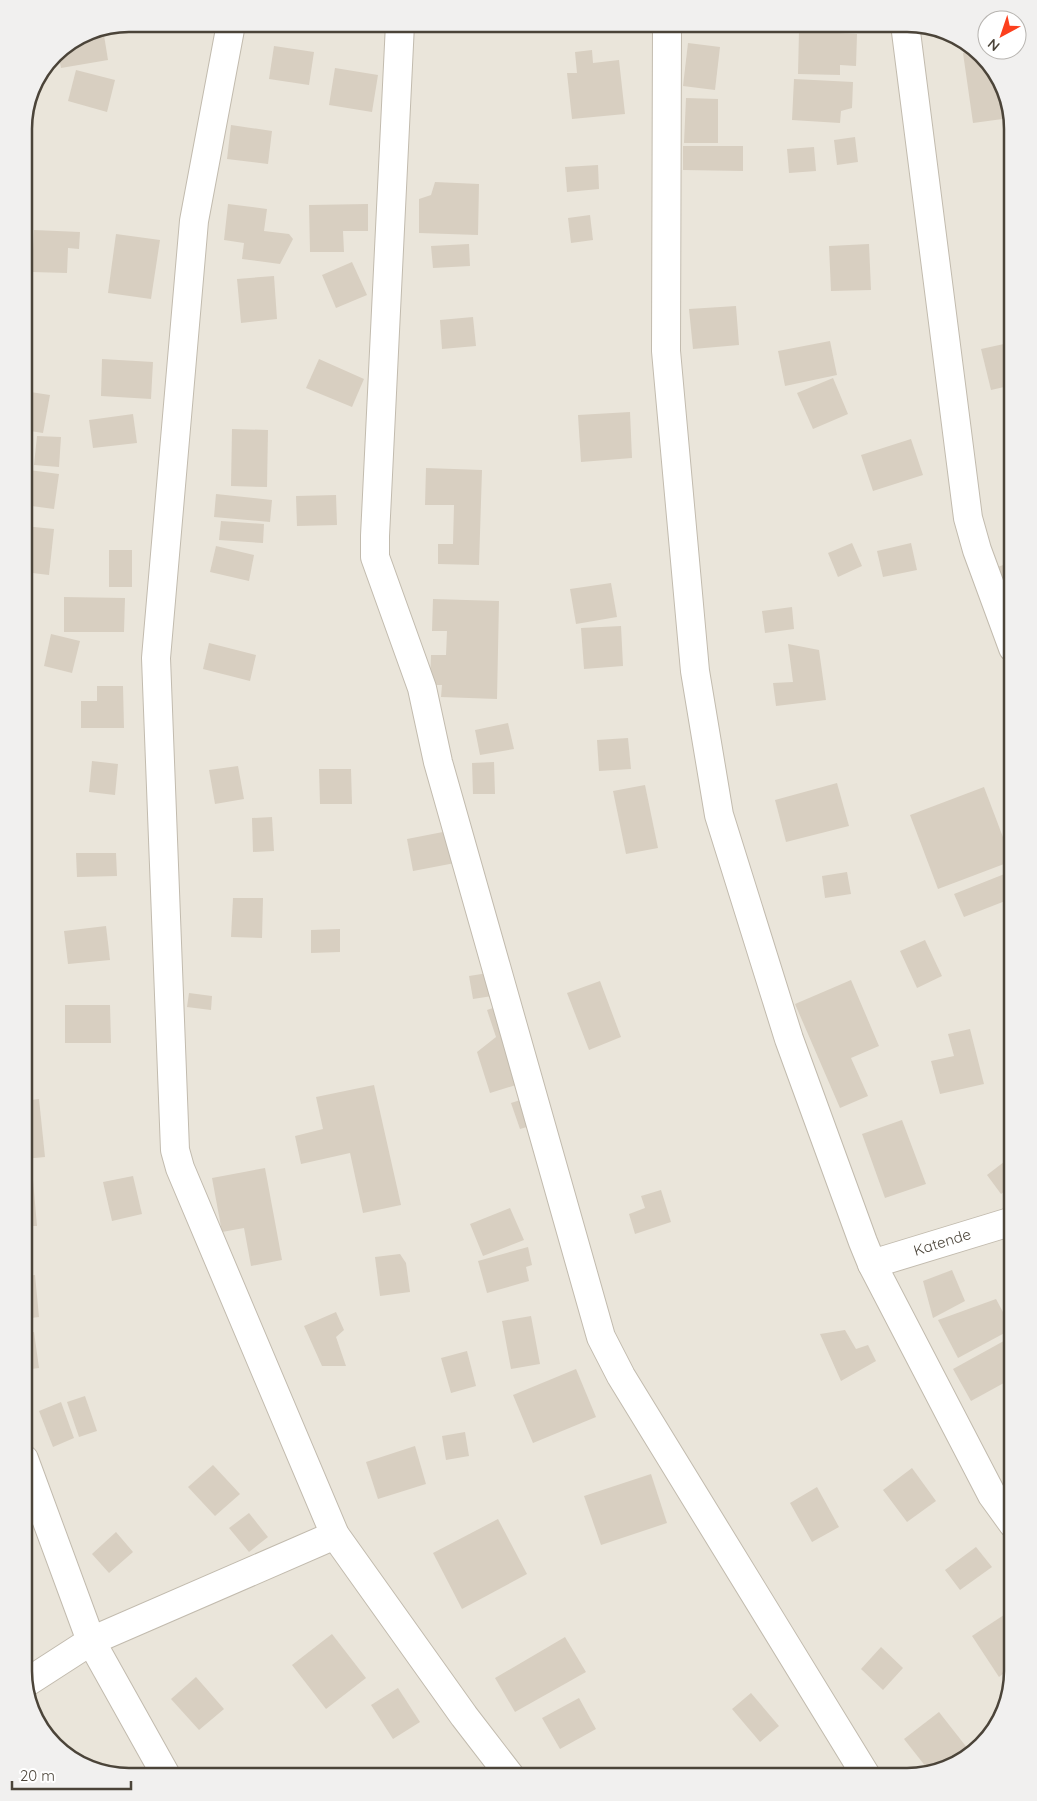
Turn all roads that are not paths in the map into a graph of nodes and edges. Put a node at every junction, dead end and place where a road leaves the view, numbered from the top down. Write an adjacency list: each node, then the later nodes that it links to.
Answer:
1 (230, 33): 10 (street)
2 (400, 33): 15 (street)
3 (667, 33): 7 (street)
4 (906, 33): 5 (street)
5 (1004, 624)
6 (1004, 1224): 7 (street, Katende)
7 (872, 1264): 9 (street)
8 (32, 1481): 11 (street)
9 (1004, 1512)
10 (335, 1535): 11 (street); 14 (street)
11 (91, 1641): 12 (street); 13 (street)
12 (33, 1679)
13 (162, 1768)
14 (504, 1768)
15 (861, 1768)

